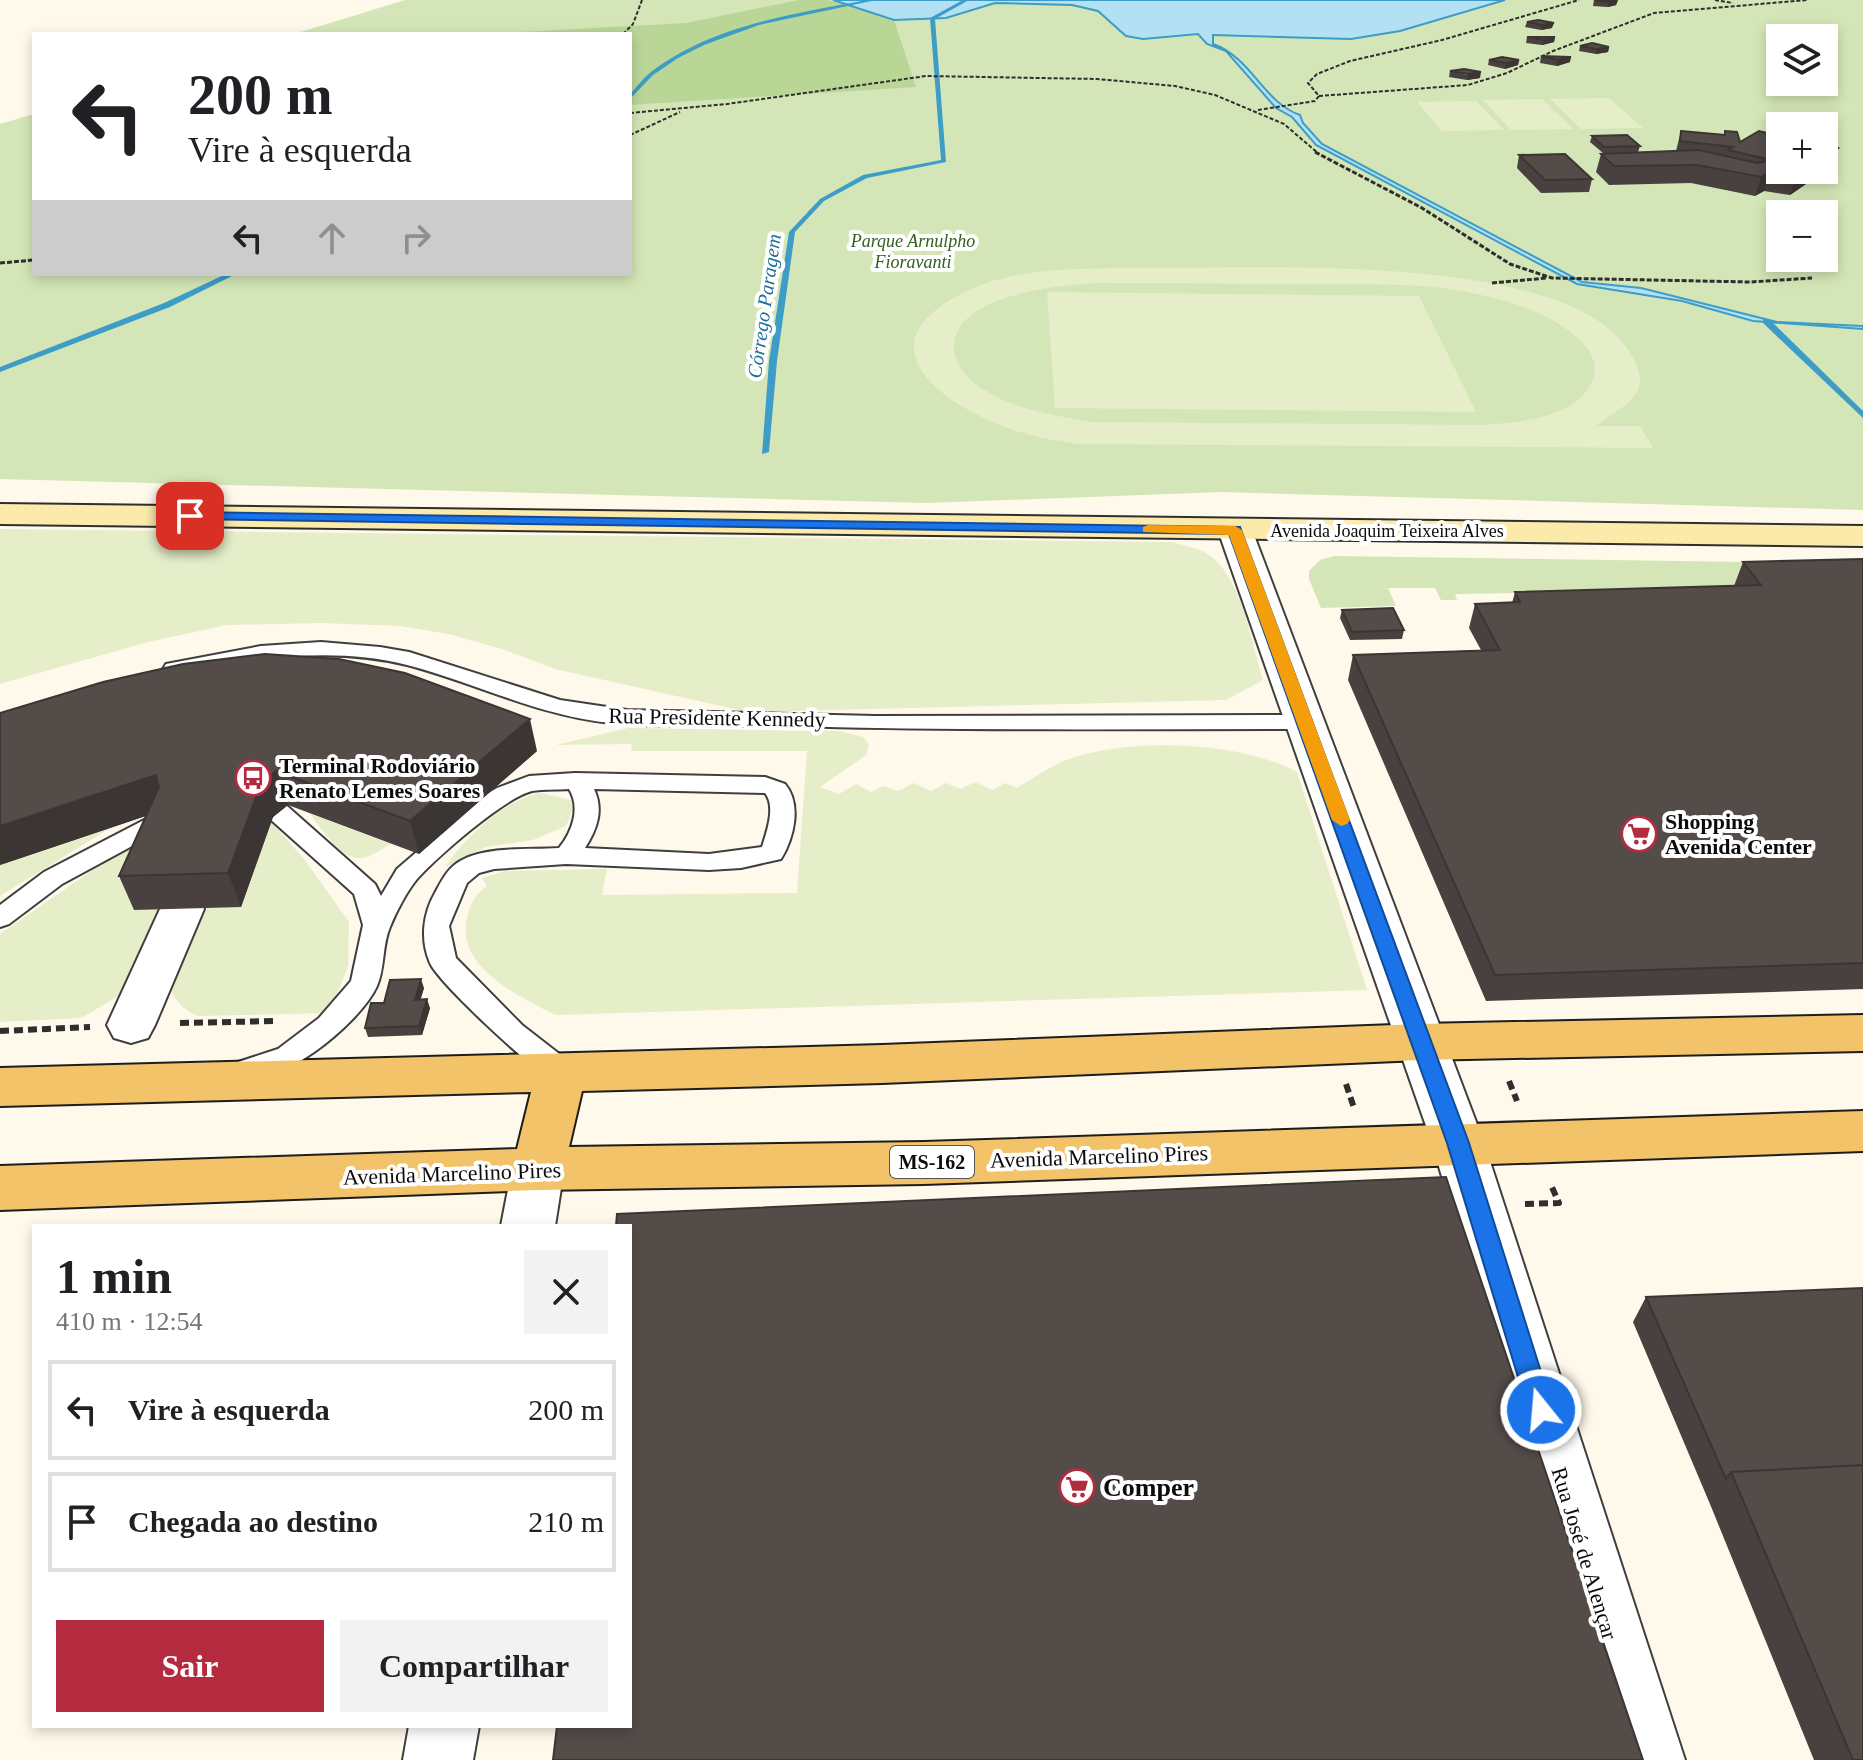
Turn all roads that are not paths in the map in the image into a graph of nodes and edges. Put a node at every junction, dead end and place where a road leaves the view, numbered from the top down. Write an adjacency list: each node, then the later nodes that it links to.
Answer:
1 (0, 514): 2 (main road, Avenida Joaquim Teixeira Alves)
2 (1235, 530): 3 (main road, Avenida Joaquim Teixeira Alves); 5 (street, Rua José de Alençar)
3 (1863, 536)
4 (146, 676): 5 (lane, Rua Presidente Kennedy)
5 (1306, 722): 17 (street, Rua José de Alençar)
6 (575, 781): 9 (lane); 9 (lane); 10 (lane)
7 (278, 812): 14 (lane)
8 (171, 814): 13 (lane)
9 (566, 856): 11 (lane)
10 (406, 875): 11 (lane); 14 (lane)
11 (457, 877): 18 (lane)
12 (182, 909): 15 (street)
13 (0, 918)
14 (375, 929): 19 (lane)
15 (131, 1025)
16 (1863, 1033): 17 (main road)
17 (1420, 1042): 18 (main road); 22 (street, Rua José de Alençar)
18 (561, 1071): 19 (main road); 23 (main road)
19 (217, 1080): 20 (main road)
20 (0, 1087)
21 (1863, 1131): 22 (main road, Avenida Marcelino Pires / MS-162)
22 (1458, 1143): 23 (main road, Avenida Marcelino Pires / MS-162); 28 (street, Rua José de Alençar)
23 (538, 1169): 24 (main road, Avenida Marcelino Pires / MS-162); 25 (street)
24 (0, 1188)
25 (528, 1224)
26 (444, 1728): 27 (street)
27 (438, 1760)
28 (1650, 1760)

